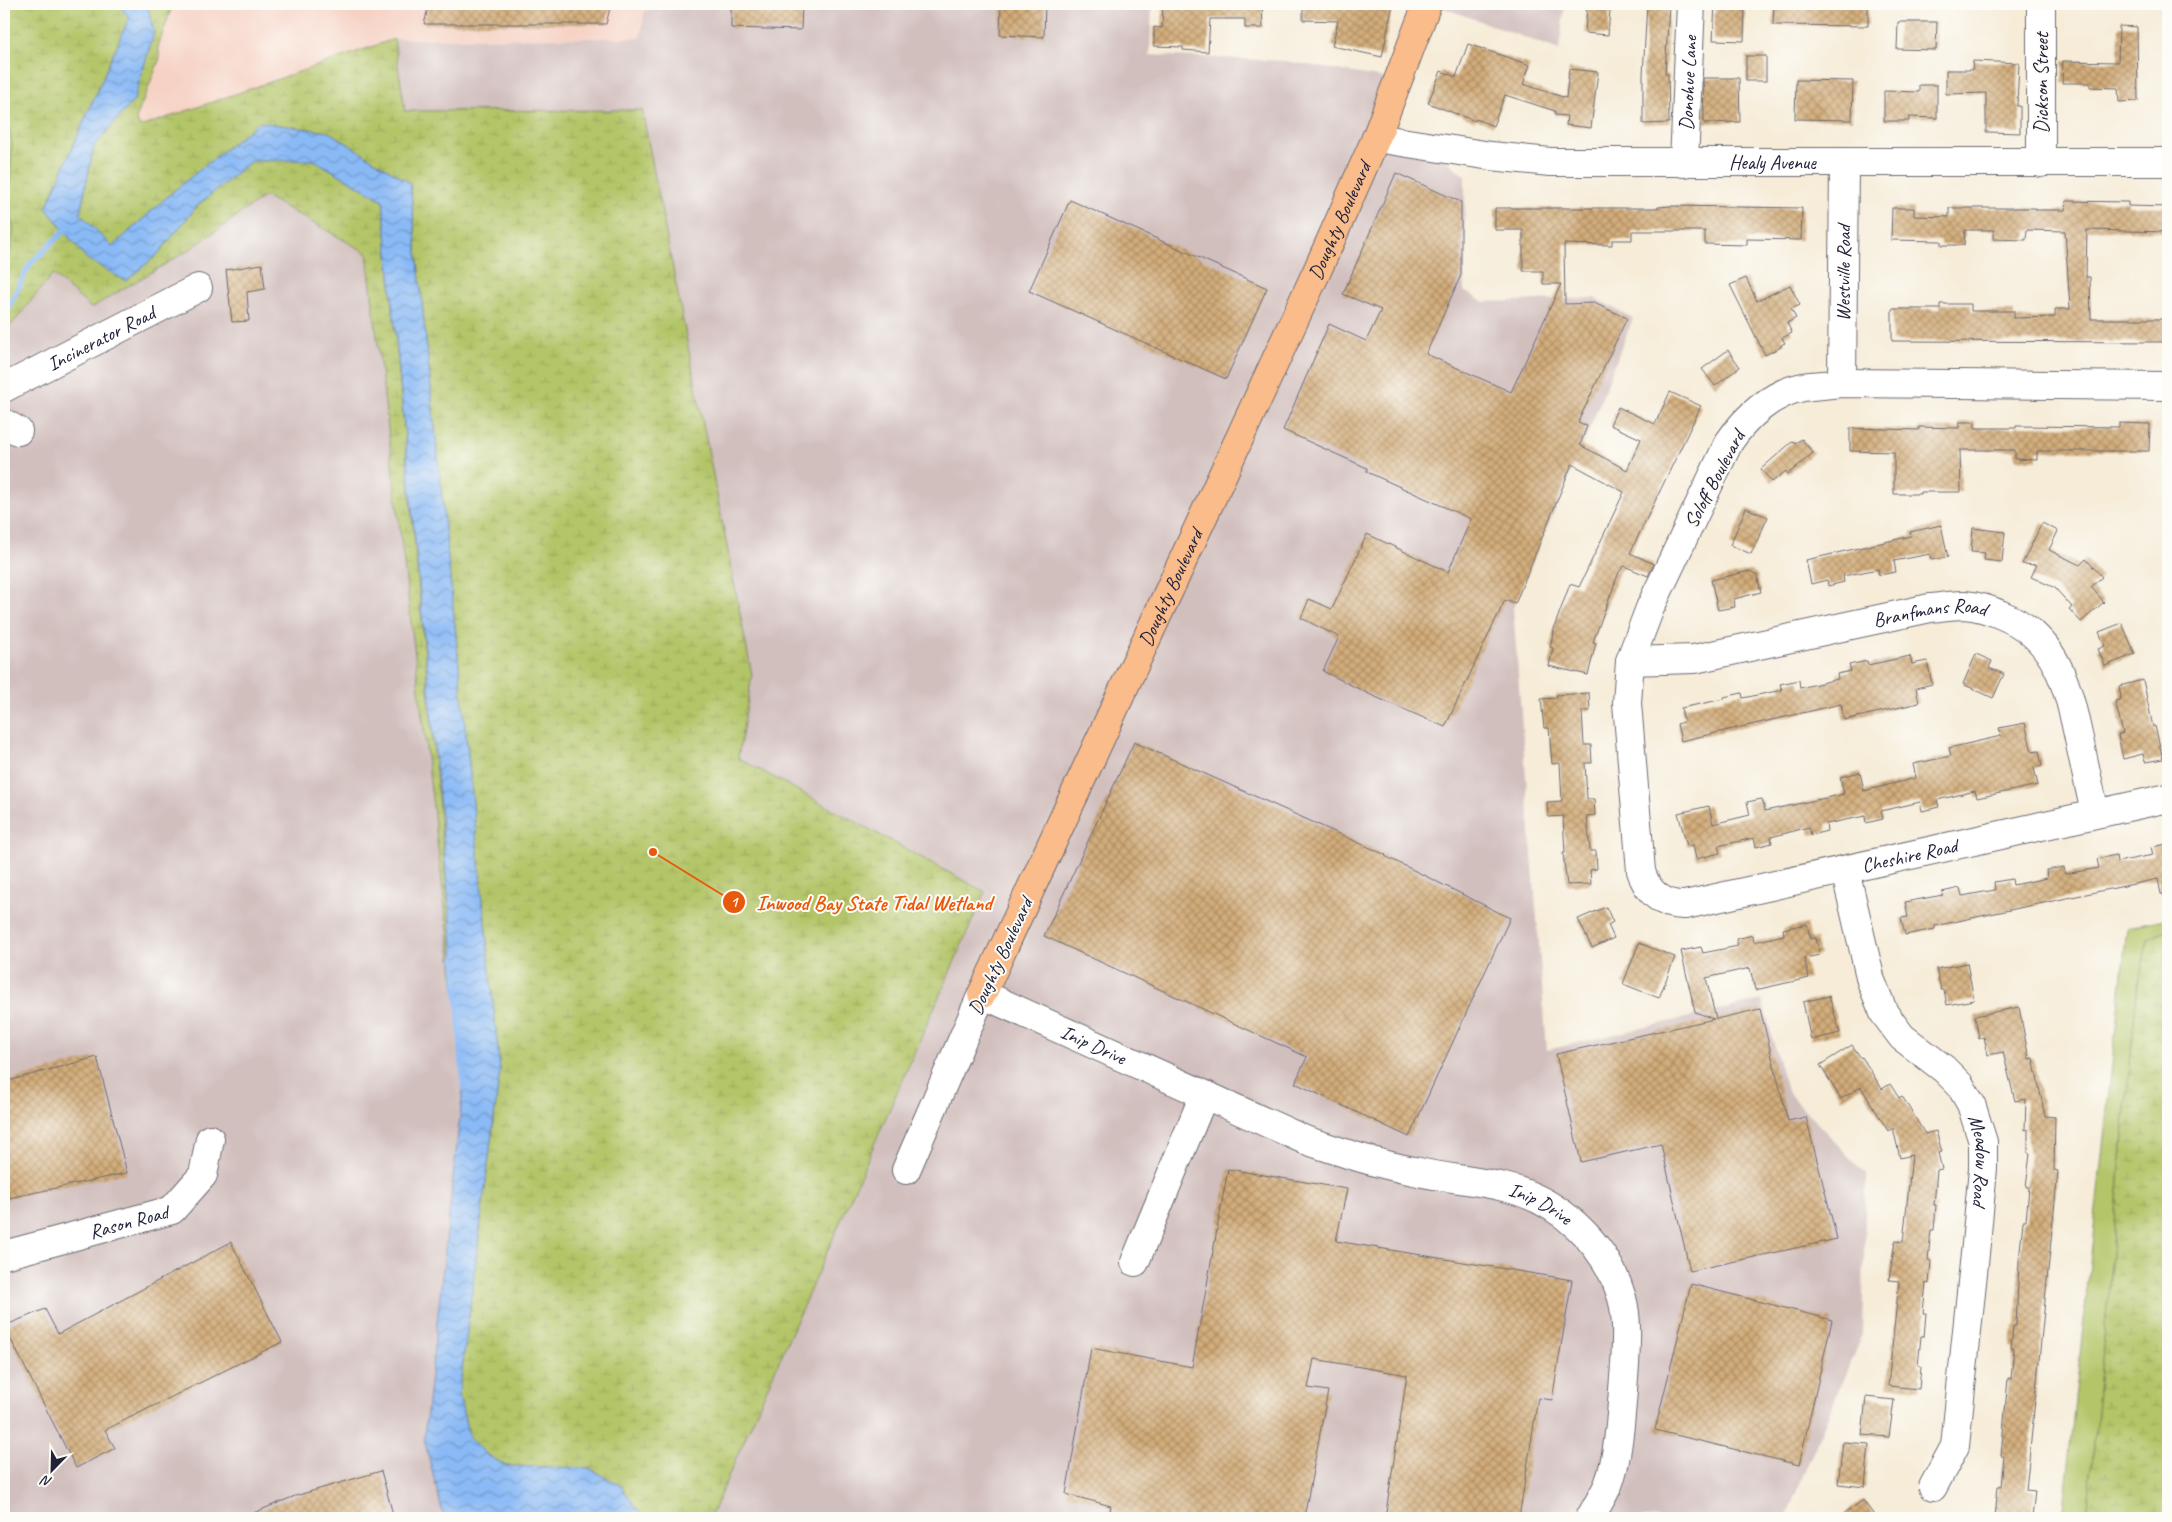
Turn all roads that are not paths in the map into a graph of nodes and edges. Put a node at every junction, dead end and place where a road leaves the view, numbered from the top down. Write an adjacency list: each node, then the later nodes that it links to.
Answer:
1 (1427, 4): 4 (main road, Doughty Boulevard)
2 (1691, 4): 7 (street, Donohue Lane)
3 (2041, 4): 5 (street, Dickson Street)
4 (1376, 138): 7 (street, Healy Avenue); 18 (main road, Doughty Boulevard)
5 (2041, 162): 6 (street, Healy Avenue); 8 (street, Healy Avenue)
6 (2168, 162)
7 (1684, 163): 8 (street, Healy Avenue)
8 (1844, 163): 10 (street, Westville Road)
9 (198, 288): 12 (street, Incinerator Road)
10 (1842, 383): 11 (street, Soloff Boulevard); 13 (street, Soloff Boulevard)
11 (2168, 386)
12 (4, 388)
13 (1630, 662): 15 (street, Branfmans Road); 17 (street, Soloff Boulevard)
14 (2168, 798): 15 (street, Cheshire Road)
15 (2095, 813): 16 (street, Cheshire Road)
16 (1845, 870): 17 (street, Cheshire Road); 24 (street, Meadow Road)
17 (1654, 894)
18 (982, 994): 19 (street, Inip Drive); 21 (street, Doughty Boulevard)
19 (1204, 1095): 23 (street); 25 (street, Inip Drive)
20 (210, 1138): 22 (street, Rason Road)
21 (906, 1170)
22 (4, 1255)
23 (1134, 1262)
24 (1932, 1487)
25 (1590, 1518)

